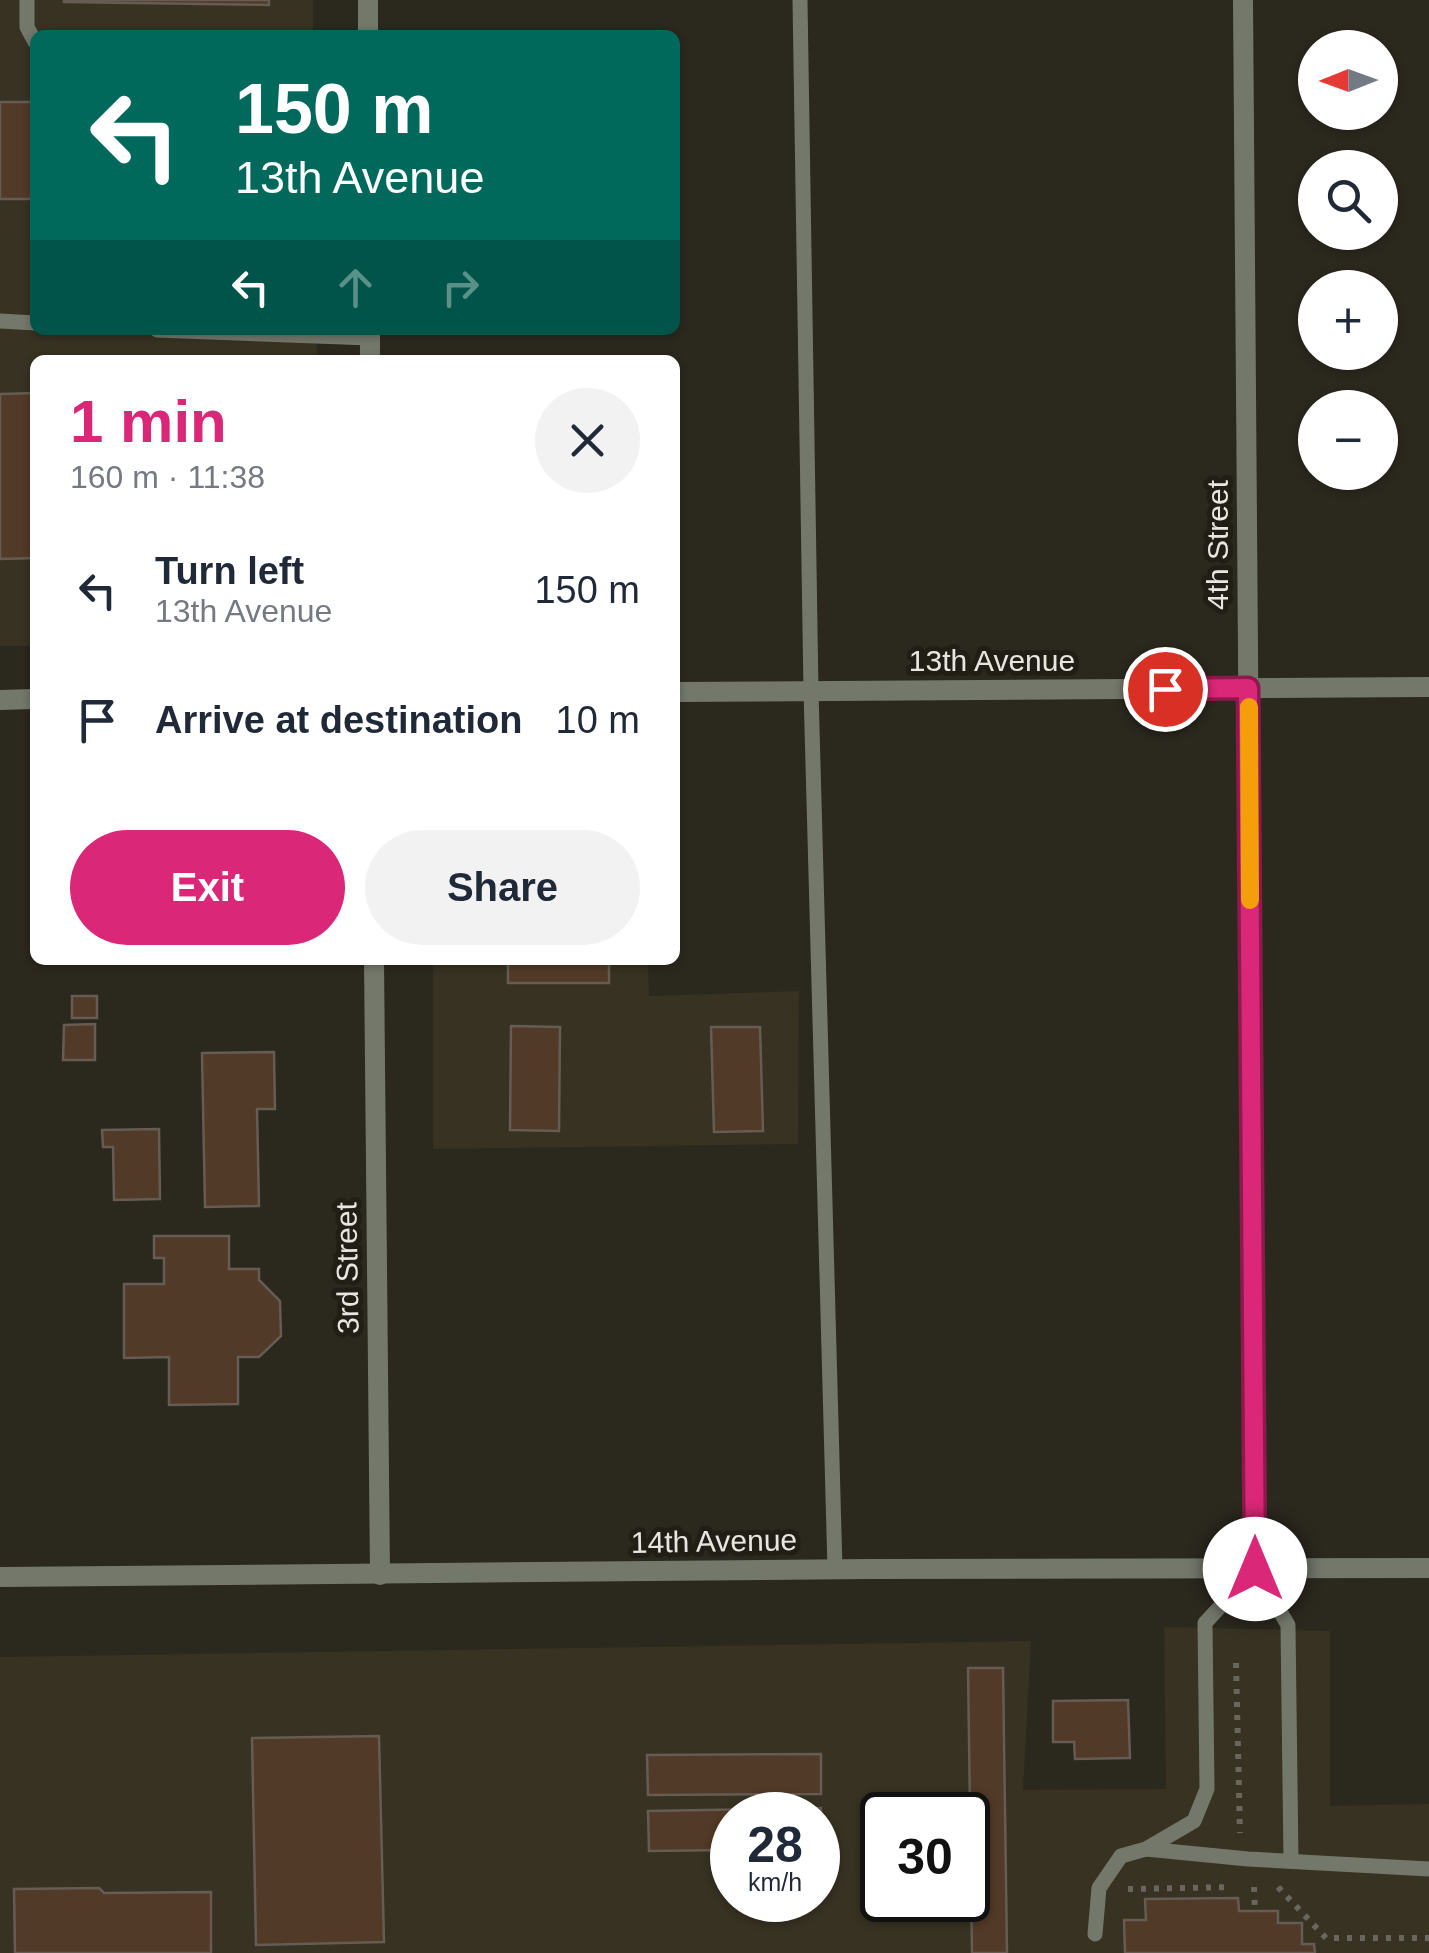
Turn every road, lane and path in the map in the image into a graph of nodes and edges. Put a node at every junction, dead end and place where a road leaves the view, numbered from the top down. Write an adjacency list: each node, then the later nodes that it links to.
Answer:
1 (26, 0): 6 (lane)
2 (368, 0): 5 (street)
3 (800, 0): 12 (lane)
4 (1243, 0): 10 (street, 4th Street)
5 (368, 30)
6 (30, 33)
7 (0, 321): 8 (lane)
8 (30, 323)
9 (1429, 687): 10 (street, 13th Avenue)
10 (1248, 688): 12 (street, 13th Avenue); 17 (street, 4th Street)
11 (680, 692): 12 (street, 13th Avenue)
12 (811, 692): 18 (lane)
13 (30, 699): 14 (street)
14 (0, 700)
15 (374, 965): 19 (street, 3rd Street)
16 (1429, 1568): 17 (street, 14th Avenue)
17 (1255, 1569): 18 (street, 14th Avenue); 23 (lane); 24 (lane)
18 (836, 1570): 19 (street, 14th Avenue)
19 (380, 1575): 20 (street, 14th Avenue)
20 (0, 1577)
21 (1236, 1663): 22 (path)
22 (1240, 1834)
23 (1146, 1849): 24 (lane); 29 (lane)
24 (1291, 1860): 25 (lane)
25 (1429, 1868)
26 (1254, 1887): 27 (path); 28 (path); 30 (path)
27 (1124, 1889)
28 (1254, 1911)
29 (1095, 1934)
30 (1429, 1938)

